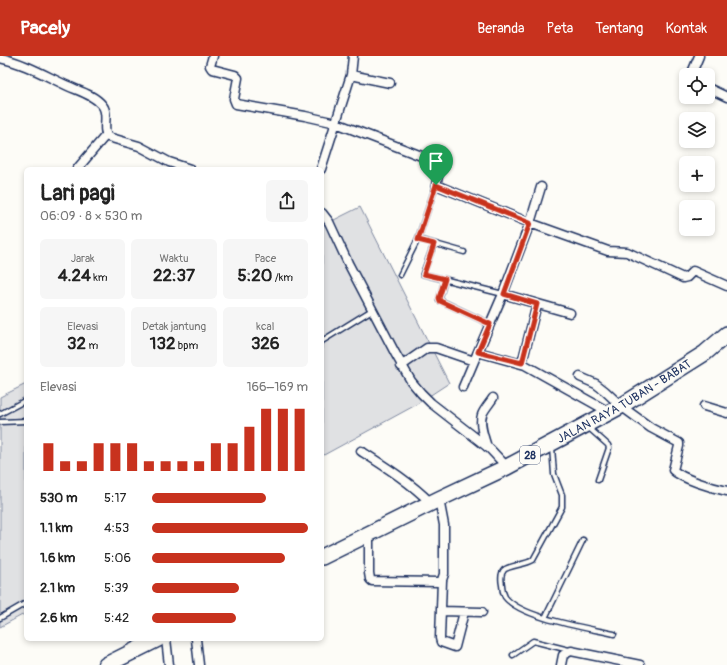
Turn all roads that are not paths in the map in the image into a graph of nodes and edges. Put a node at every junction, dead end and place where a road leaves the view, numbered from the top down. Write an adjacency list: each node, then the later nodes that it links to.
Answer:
1 (213, 56): 10 (street)
2 (353, 56): 6 (street)
3 (699, 56): 5 (street)
4 (0, 58): 11 (street)
5 (694, 68)
6 (351, 75): 7 (street); 10 (street)
7 (390, 83)
8 (715, 91): 9 (street)
9 (727, 97)
10 (336, 123): 14 (street); 15 (street)
11 (106, 135): 12 (street); 13 (street)
12 (79, 167)
13 (184, 167)
14 (322, 167)
15 (436, 185): 18 (street); 19 (lane)
16 (541, 188): 18 (street)
17 (324, 216): 27 (street)
18 (530, 223): 24 (street); 25 (street)
19 (418, 240): 20 (lane); 22 (lane)
20 (434, 244): 21 (lane); 23 (lane)
21 (464, 252)
22 (400, 275)
23 (445, 279): 25 (lane); 29 (lane)
24 (727, 286)
25 (504, 294): 26 (street); 29 (street)
26 (537, 304): 28 (street); 34 (street)
27 (372, 310): 31 (lane); 35 (street)
28 (570, 313)
29 (490, 324): 32 (street)
30 (727, 334): 41 (highway, JALAN RAYA TUBAN - BABAT / 28)
31 (324, 340)
32 (478, 352): 33 (street); 34 (street)
33 (474, 361): 35 (street); 37 (street)
34 (522, 363): 41 (street)
35 (402, 366): 48 (street)
36 (580, 377): 41 (street)
37 (463, 387)
38 (493, 398): 48 (street)
39 (24, 401): 43 (lane)
40 (704, 406): 42 (street)
41 (615, 409): 46 (highway, JALAN RAYA TUBAN - BABAT / 28); 52 (street)
42 (727, 413)
43 (0, 414)
44 (24, 421): 45 (lane)
45 (0, 422)
46 (586, 425): 47 (highway, JALAN RAYA TUBAN - BABAT / 28); 51 (lane)
47 (551, 444): 50 (highway, JALAN RAYA TUBAN - BABAT / 28); 63 (lane)
48 (487, 447): 50 (street)
49 (361, 451): 53 (street)
50 (507, 467): 53 (highway, JALAN RAYA TUBAN - BABAT / 28)
51 (598, 480)
52 (727, 491)
53 (435, 501): 54 (highway, JALAN RAYA TUBAN - BABAT / 28); 57 (street)
54 (369, 534): 56 (highway, JALAN RAYA TUBAN - BABAT / 28); 57 (street)
55 (583, 540): 63 (lane)
56 (324, 556)
57 (442, 580): 59 (street)
58 (24, 604): 62 (lane)
59 (441, 611): 60 (street); 60 (street)
60 (464, 612): 61 (street)
61 (482, 612)
62 (0, 618)
63 (545, 618): 64 (lane)
64 (614, 634)
65 (154, 641): 70 (highway)
66 (166, 641): 71 (street)
67 (196, 641): 72 (street)
68 (571, 651): 69 (lane); 73 (street); 74 (street)
69 (513, 656)
70 (106, 665)
71 (169, 665)
72 (199, 665)
73 (561, 665)
74 (640, 665)

